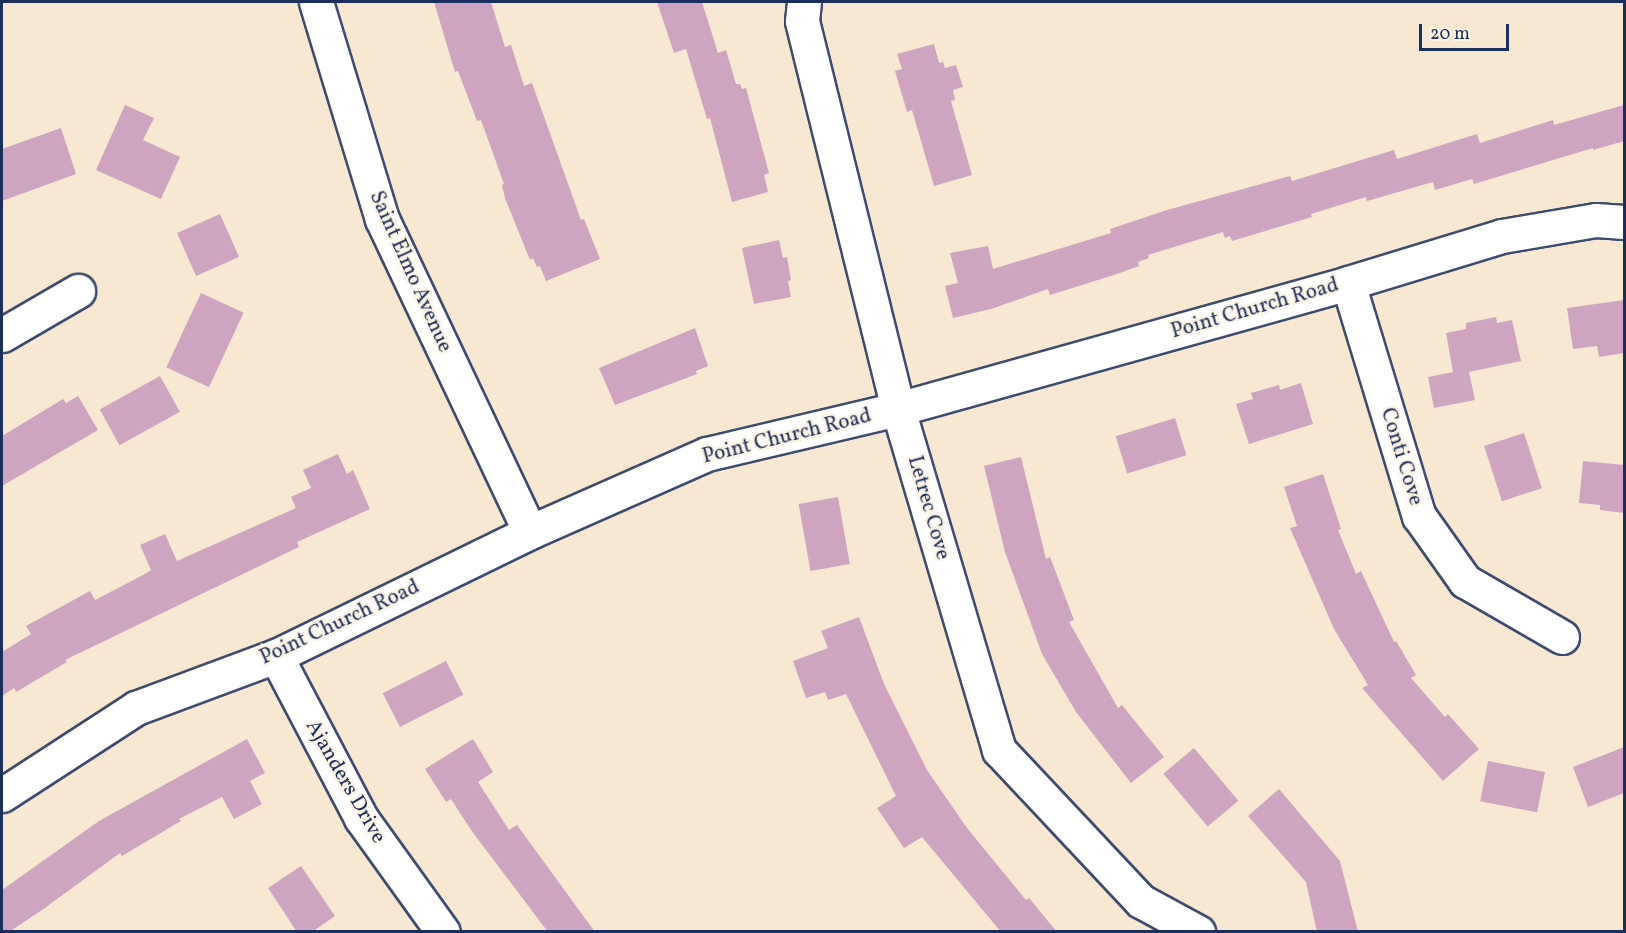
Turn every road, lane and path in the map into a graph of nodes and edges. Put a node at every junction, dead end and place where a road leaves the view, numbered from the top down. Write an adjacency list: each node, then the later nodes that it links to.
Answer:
1 (316, 2): 8 (street, Saint Elmo Avenue)
2 (804, 2): 7 (street, Letrec Cove)
3 (1624, 222): 4 (street, Point Church Road)
4 (1348, 283): 7 (street, Point Church Road); 9 (street, Conti Cove)
5 (78, 291): 6 (street)
6 (2, 335)
7 (898, 409): 8 (street, Point Church Road); 13 (street, Letrec Cove)
8 (530, 532): 10 (street, Point Church Road)
9 (1562, 638)
10 (276, 656): 11 (street, Point Church Road); 12 (street, Ajanders Drive)
11 (2, 795)
12 (443, 932)
13 (1198, 932)

